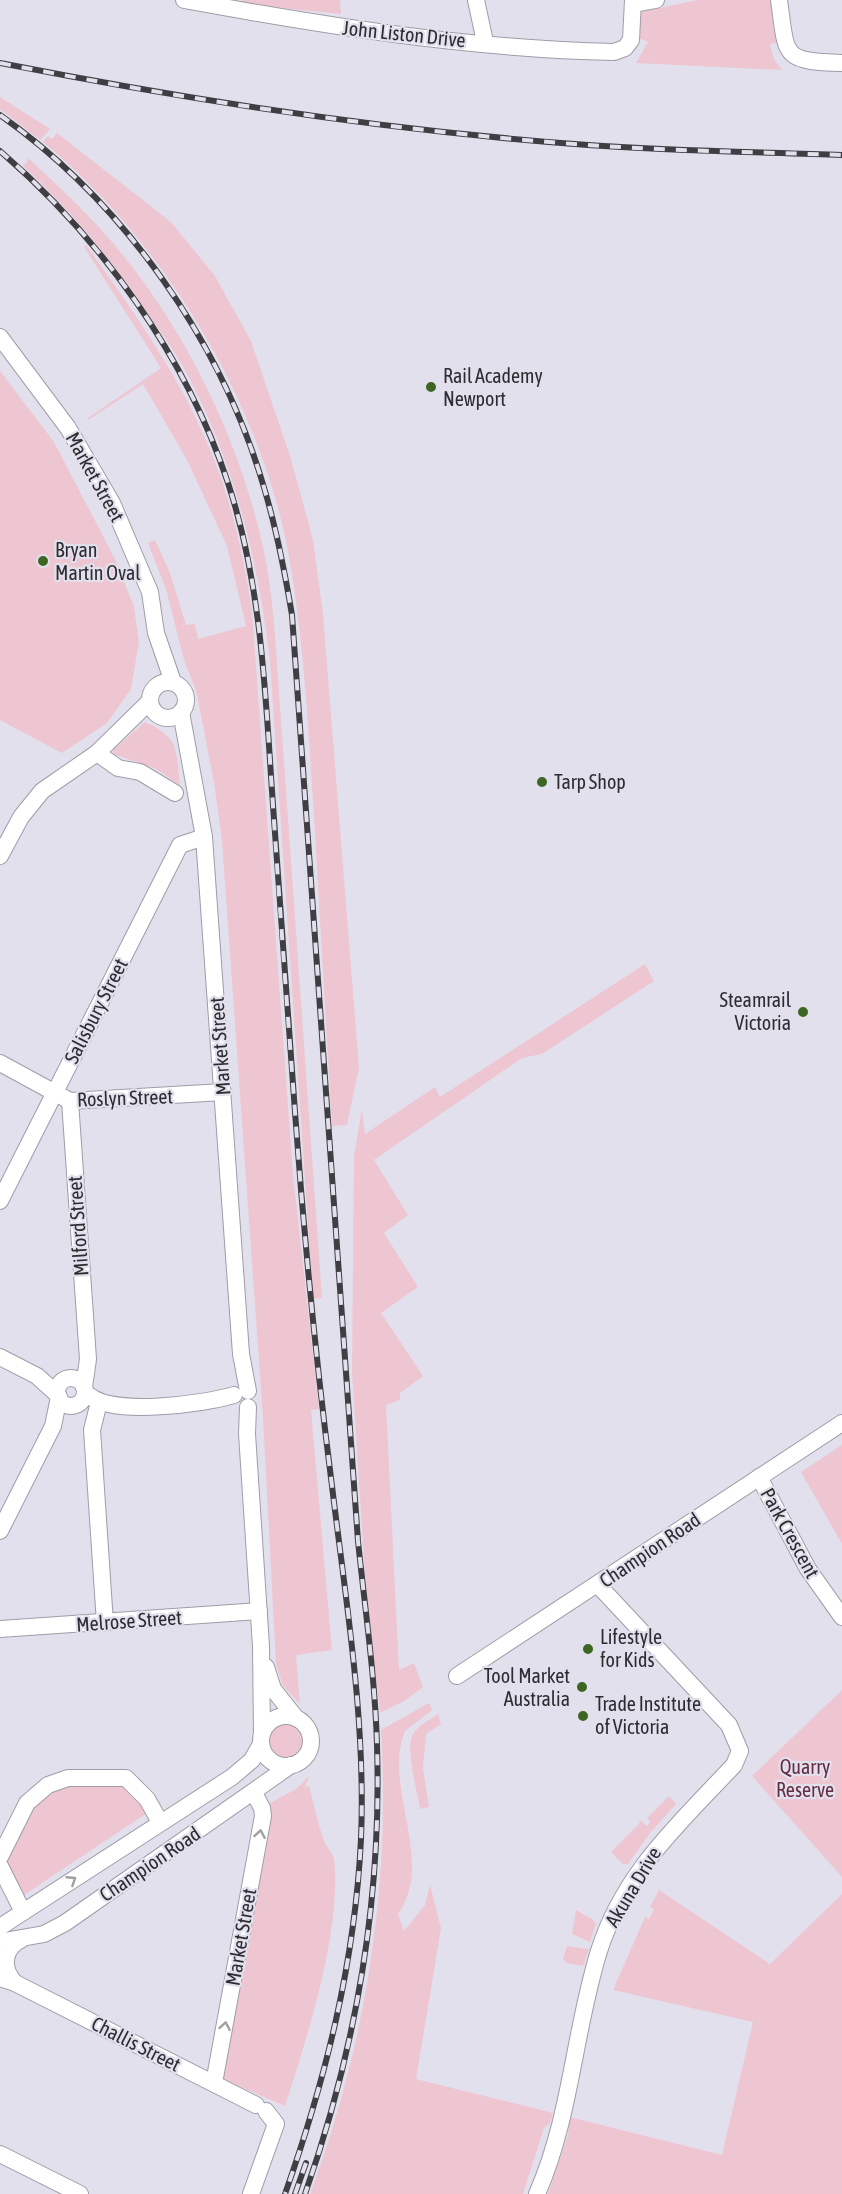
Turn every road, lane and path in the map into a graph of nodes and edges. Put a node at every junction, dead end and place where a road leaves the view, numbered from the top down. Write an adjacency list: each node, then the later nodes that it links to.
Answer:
1 (184, 0): 6 (street, John Liston Drive)
2 (476, 0): 6 (street)
3 (656, 0): 5 (street)
4 (779, 0): 7 (street)
5 (633, 2): 6 (street, John Liston Drive)
6 (485, 42)
7 (842, 63)
8 (0, 337): 9 (street, Market Street)
9 (156, 633): 10 (street, Market Street); 11 (street, Market Street)
10 (173, 682): 11 (street); 11 (street, Market Street)
11 (162, 706): 12 (street); 15 (street, Market Street)
12 (97, 753): 13 (street); 14 (street)
13 (175, 793)
14 (6, 830): 16 (street)
15 (204, 837): 18 (street, Salisbury Street); 19 (street, Market Street)
16 (0, 856)
17 (0, 1063): 18 (street, Roslyn Street)
18 (55, 1091): 20 (street, Roslyn Street); 21 (street, Salisbury Street)
19 (224, 1092): 20 (street, Roslyn Street); 25 (street, Market Street)
20 (70, 1101): 24 (street, Milford Street)
21 (0, 1201)
22 (0, 1357): 23 (street)
23 (37, 1376): 24 (street); 26 (street)
24 (76, 1383): 26 (street); 26 (street); 27 (street)
25 (240, 1400): 27 (street); 32 (street, Market Street)
26 (66, 1401): 27 (street); 30 (street)
27 (97, 1406): 34 (street)
28 (842, 1423): 29 (street, Champion Road)
29 (759, 1477): 31 (street, Champion Road); 33 (street, Park Crescent)
30 (0, 1531)
31 (598, 1585): 37 (street, Champion Road); 55 (street, Akuna Drive)
32 (259, 1611): 34 (street, Melrose Street); 36 (street, Market Street)
33 (842, 1617)
34 (105, 1623): 35 (street, Melrose Street)
35 (0, 1629)
36 (261, 1646): 38 (street, Market Street); 39 (street, Market Street)
37 (457, 1676)
38 (296, 1718): 39 (street); 40 (street)
39 (261, 1739): 40 (street); 42 (street, Champion Road)
40 (291, 1765): 41 (street, Champion Road)
41 (254, 1793): 47 (street, Champion Road); 51 (street, Market Street, one-way to 41)
42 (160, 1822): 43 (street); 45 (street, Champion Road, one-way to 42)
43 (0, 1857)
44 (0, 1866): 45 (street)
45 (23, 1912): 46 (street, Champion Road)
46 (0, 1927)
47 (22, 1939): 48 (street, Champion Road); 50 (street)
48 (0, 1942)
49 (0, 1971): 50 (street, Challis Street)
50 (8, 1980): 51 (street, Challis Street)
51 (214, 2083): 54 (street, Challis Street)
52 (0, 2154): 53 (street)
53 (80, 2194)
54 (251, 2194)
55 (537, 2194)

